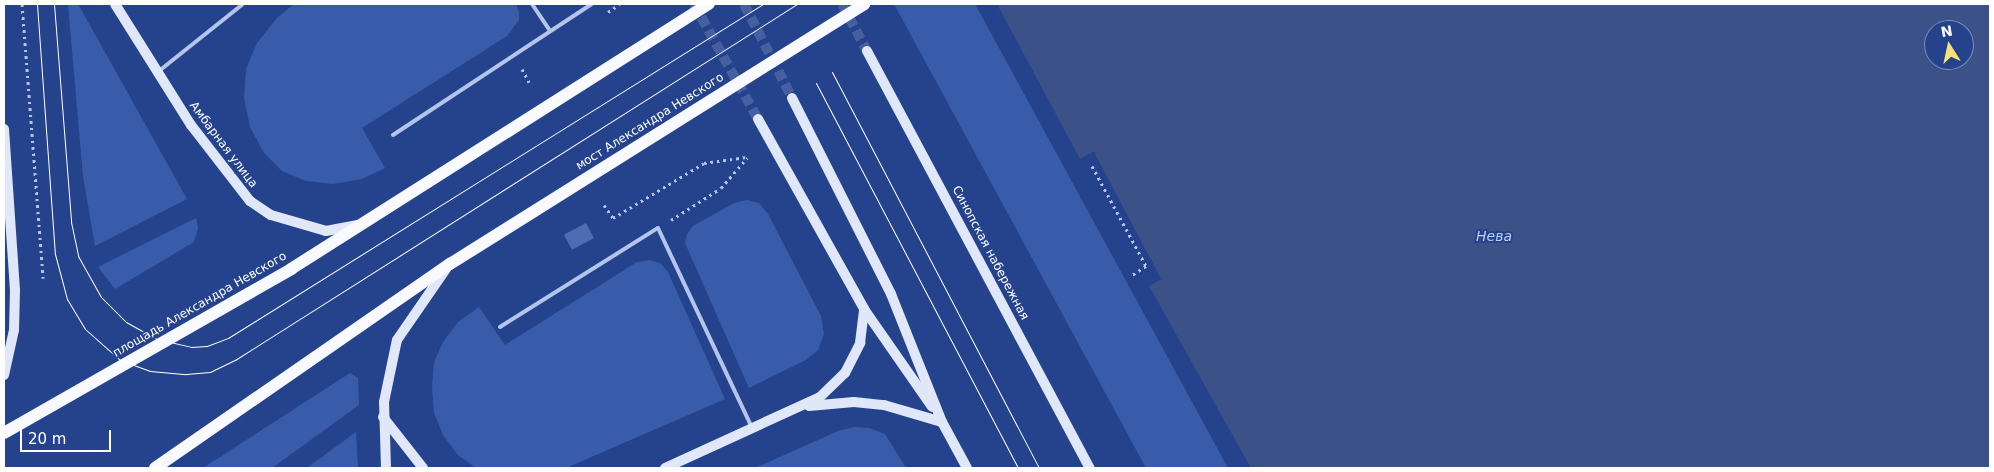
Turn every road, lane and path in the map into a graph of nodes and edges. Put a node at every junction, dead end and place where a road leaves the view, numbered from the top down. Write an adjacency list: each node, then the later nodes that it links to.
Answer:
1 (22, 4): 26 (path)
2 (114, 4): 12 (main road, Амбарная улица)
3 (243, 4): 12 (lane)
4 (532, 4): 10 (lane)
5 (592, 4): 10 (lane)
6 (620, 4): 9 (path)
7 (709, 4): 22 (main road, площадь Александра Невского)
8 (864, 4): 24 (main road, мост Александра Невского)
9 (611, 10)
10 (550, 31): 18 (lane)
11 (867, 50): 40 (main road, Синопская набережная)
12 (157, 72): 22 (main road, Амбарная улица)
13 (524, 74): 14 (path)
14 (529, 82)
15 (792, 98): 32 (main road)
16 (758, 120): 27 (main road)
17 (4, 129): 21 (main road)
18 (393, 135)
19 (1092, 166): 25 (path)
20 (604, 205): 23 (path)
21 (7, 224): 29 (main road)
22 (360, 225): 34 (main road, площадь Александра Невского)
23 (658, 228): 28 (lane); 33 (lane)
24 (450, 264): 31 (main road); 35 (main road)
25 (1132, 275)
26 (43, 278)
27 (864, 309): 30 (main road); 32 (main road)
28 (500, 327)
29 (4, 375)
30 (795, 408): 32 (main road); 33 (main road)
31 (383, 416): 36 (main road); 37 (main road)
32 (942, 422): 39 (main road)
33 (752, 428): 38 (main road)
34 (4, 433)
35 (155, 468)
36 (386, 468)
37 (423, 468)
38 (665, 468)
39 (966, 468)
40 (1090, 468)

